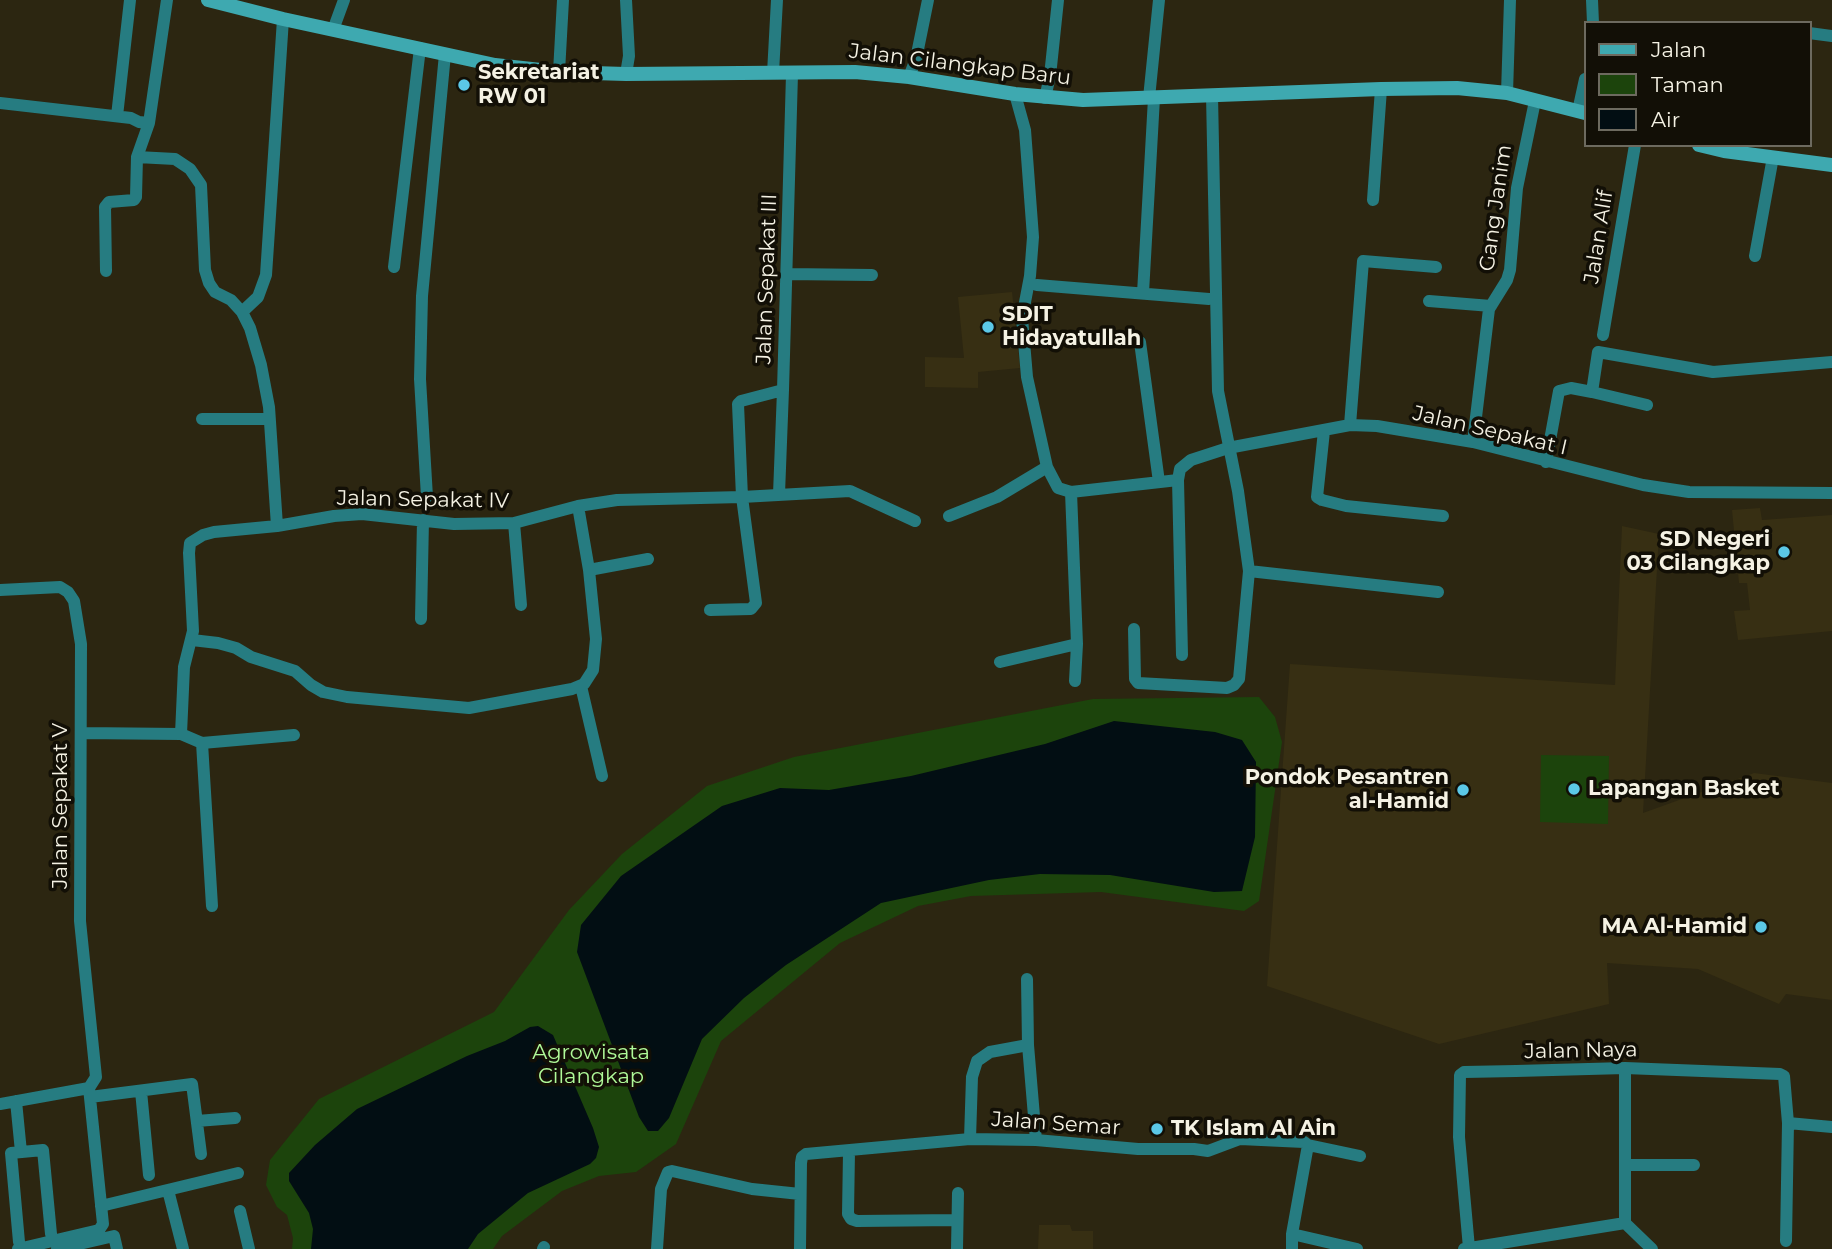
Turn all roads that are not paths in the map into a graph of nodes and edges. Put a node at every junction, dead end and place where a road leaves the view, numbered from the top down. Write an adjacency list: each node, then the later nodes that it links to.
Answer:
1 (130, 0): 35 (street)
2 (167, 0): 36 (street)
3 (211, 0): 13 (street, Jalan Cilangkap Baru)
4 (344, 0): 15 (street)
5 (563, 0): 20 (street)
6 (626, 0): 21 (street)
7 (775, 0): 22 (street)
8 (928, 0): 24 (street)
9 (1058, 0): 30 (street)
10 (1159, 0): 31 (street)
11 (1510, 0): 27 (street)
12 (1591, 0): 14 (street)
13 (283, 19): 15 (street, Jalan Cilangkap Baru); 54 (street)
14 (1592, 21)
15 (333, 30): 18 (street, Jalan Cilangkap Baru)
16 (1811, 33): 17 (street)
17 (1832, 36)
18 (420, 48): 19 (street, Jalan Cilangkap Baru); 44 (street)
19 (445, 54): 20 (street, Jalan Cilangkap Baru); 74 (street)
20 (559, 72): 21 (street, Jalan Cilangkap Baru)
21 (626, 74): 22 (street, Jalan Cilangkap Baru)
22 (771, 74): 23 (street, Jalan Cilangkap Baru)
23 (792, 74): 24 (street, Jalan Cilangkap Baru); 47 (street, Jalan Sepakat III)
24 (909, 77): 28 (street, Jalan Cilangkap Baru)
25 (1584, 87): 34 (street)
26 (1381, 89): 27 (street, Jalan Cilangkap Baru); 29 (street, Jalan Cilangkap Baru); 42 (street)
27 (1507, 93): 32 (street, Jalan Cilangkap Baru)
28 (1015, 94): 30 (street, Jalan Cilangkap Baru); 68 (street)
29 (1212, 96): 31 (street, Jalan Cilangkap Baru); 66 (street)
30 (1045, 98): 31 (street, Jalan Cilangkap Baru)
31 (1152, 98): 50 (street)
32 (1535, 101): 34 (street, Jalan Cilangkap Baru); 53 (street, Gang Janim)
33 (0, 103): 35 (street)
34 (1581, 112)
35 (117, 116): 36 (street)
36 (149, 123): 39 (street)
37 (1635, 147): 55 (street, Jalan Alif)
38 (1711, 147): 40 (street)
39 (137, 157): 46 (street); 54 (street)
40 (1773, 157): 41 (street); 43 (street)
41 (1832, 165)
42 (1373, 200)
43 (1755, 256)
44 (394, 267)
45 (1436, 267): 63 (street)
46 (106, 271)
47 (786, 274): 48 (street); 58 (street, Jalan Sepakat III)
48 (872, 275)
49 (1037, 285): 50 (street)
50 (1143, 293): 51 (street)
51 (1209, 299)
52 (1429, 301): 53 (street)
53 (1490, 306): 65 (street, Gang Janim)
54 (242, 312): 62 (street)
55 (1603, 335)
56 (1140, 342): 70 (street)
57 (1832, 362): 59 (street)
58 (783, 390): 73 (street); 75 (street, Jalan Sepakat III)
59 (1592, 392): 60 (street); 67 (street)
60 (1647, 405)
61 (202, 419): 62 (street)
62 (269, 419): 82 (street)
63 (1350, 425): 64 (street, Jalan Sepakat I); 65 (street, Jalan Sepakat I)
64 (1324, 431): 66 (street, Jalan Sepakat I); 78 (street)
65 (1473, 442): 67 (street, Jalan Sepakat I)
66 (1228, 448): 69 (street, Jalan Sepakat I); 85 (street)
67 (1546, 462): 72 (street, Jalan Sepakat I)
68 (1047, 467): 71 (street); 77 (street)
69 (1178, 480): 70 (street); 94 (street)
70 (1159, 482): 71 (street)
71 (1071, 492): 93 (street)
72 (1832, 493)
73 (779, 494): 75 (street); 80 (street)
74 (427, 497)
75 (742, 497): 76 (street); 89 (street)
76 (578, 506): 81 (street, Jalan Sepakat IV); 84 (street)
77 (949, 516)
78 (1443, 516)
79 (423, 520): 81 (street, Jalan Sepakat IV); 82 (street, Jalan Sepakat IV); 90 (street)
80 (915, 521)
81 (514, 523): 88 (street)
82 (277, 526): 92 (street, Jalan Sepakat IV)
83 (648, 559): 84 (street)
84 (589, 570): 97 (street)
85 (1249, 571): 87 (street); 91 (street)
86 (0, 590): 98 (street, Jalan Sepakat V)
87 (1438, 592)
88 (521, 605)
89 (710, 610)
90 (421, 620)
91 (1134, 629)
92 (192, 640): 97 (street); 99 (street)
93 (1077, 644): 95 (street); 96 (street)
94 (1182, 655)
95 (1000, 662)
96 (1075, 681)
97 (581, 686): 102 (street)
98 (81, 733): 99 (street); 108 (street, Jalan Sepakat V)
99 (181, 734): 101 (street)
100 (294, 735): 101 (street)
101 (202, 743): 103 (street)
102 (602, 776)
103 (212, 906)
104 (1027, 979): 105 (street)
105 (1028, 1045): 115 (street); 116 (street)
106 (1625, 1068): 113 (street, Jalan Naya); 122 (street); 146 (street, Jalan Naya)
107 (141, 1091): 108 (street); 112 (street); 125 (street)
108 (90, 1093): 109 (street); 129 (street, Jalan Sepakat V)
109 (16, 1101): 110 (street); 118 (street)
110 (0, 1104)
111 (235, 1118): 112 (street)
112 (197, 1121): 120 (street)
113 (1788, 1123): 114 (street); 135 (street)
114 (1832, 1127)
115 (970, 1139): 116 (street, Jalan Semar); 119 (street, Jalan Semar)
116 (1037, 1140): 117 (street, Jalan Semar)
117 (1308, 1145): 121 (street, Jalan Semar); 134 (street)
118 (21, 1152): 133 (street); 136 (street)
119 (849, 1152): 128 (street, Jalan Semar); 131 (street)
120 (201, 1154)
121 (1360, 1156)
122 (1626, 1165): 123 (street); 132 (street)
123 (1694, 1165)
124 (238, 1173): 126 (street)
125 (149, 1175)
126 (168, 1190): 129 (street); 139 (street)
127 (958, 1193): 131 (street)
128 (800, 1194): 141 (street); 142 (street, Jalan Semar)
129 (101, 1206): 136 (street)
130 (240, 1210): 140 (street)
131 (957, 1220): 143 (street)
132 (1625, 1223): 146 (street); 147 (street)
133 (51, 1234)
134 (1292, 1234): 144 (street); 145 (street)
135 (1786, 1241)
136 (19, 1245)
137 (57, 1249): 138 (street)
138 (117, 1249)
139 (183, 1249)
140 (249, 1249)
141 (657, 1249)
142 (800, 1249)
143 (957, 1249)
144 (1292, 1249)
145 (1357, 1249)
146 (1466, 1249)
147 (1652, 1249)

